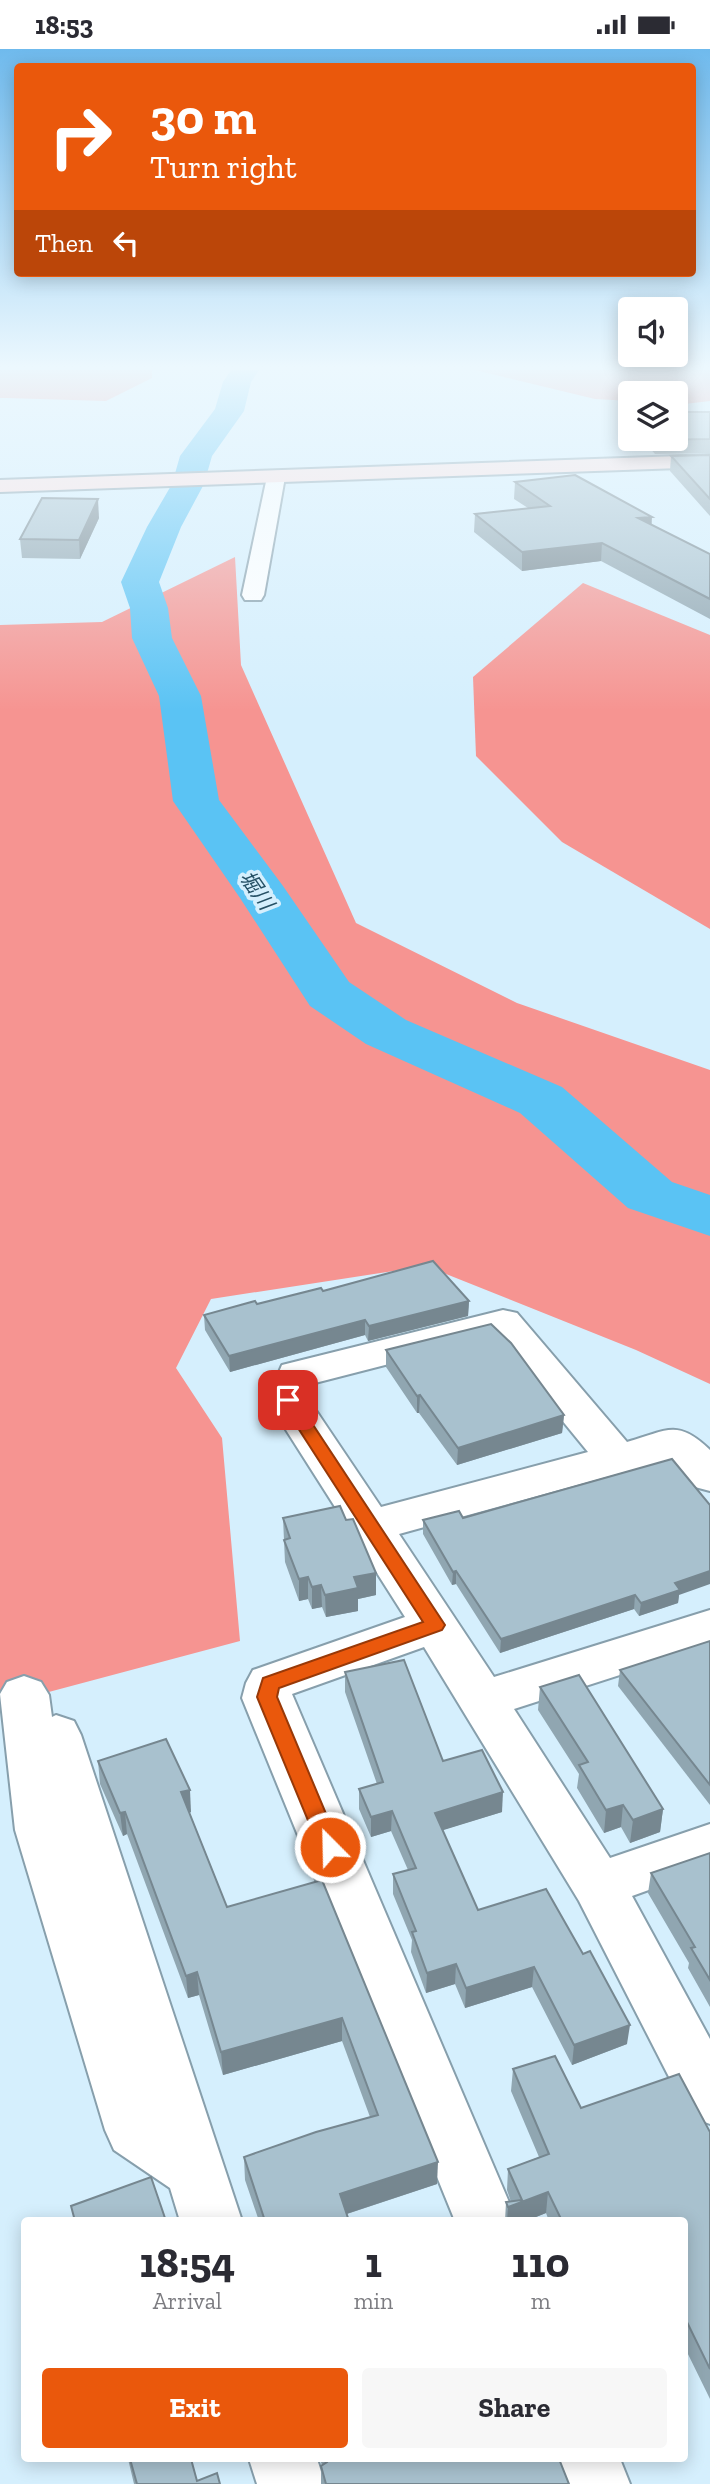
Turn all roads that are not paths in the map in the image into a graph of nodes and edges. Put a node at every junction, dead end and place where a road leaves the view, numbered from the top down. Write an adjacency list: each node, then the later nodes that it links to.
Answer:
1 (73, 484): 3 (main road)
2 (275, 484): 4 (street)
3 (0, 486)
4 (253, 595)
5 (617, 1459): 6 (street); 7 (street); 7 (street)
6 (710, 1476)
7 (370, 1525): 8 (street)
8 (435, 1625): 10 (street); 16 (street)
9 (710, 1628): 10 (street)
10 (482, 1700): 13 (street)
11 (40, 1715): 15 (street)
12 (710, 1846): 13 (street)
13 (598, 1885): 14 (street)
14 (710, 2097)
15 (203, 2196)
16 (484, 2217)
17 (284, 2462): 19 (street)
18 (587, 2462): 20 (street)
19 (290, 2484)
20 (596, 2484)

